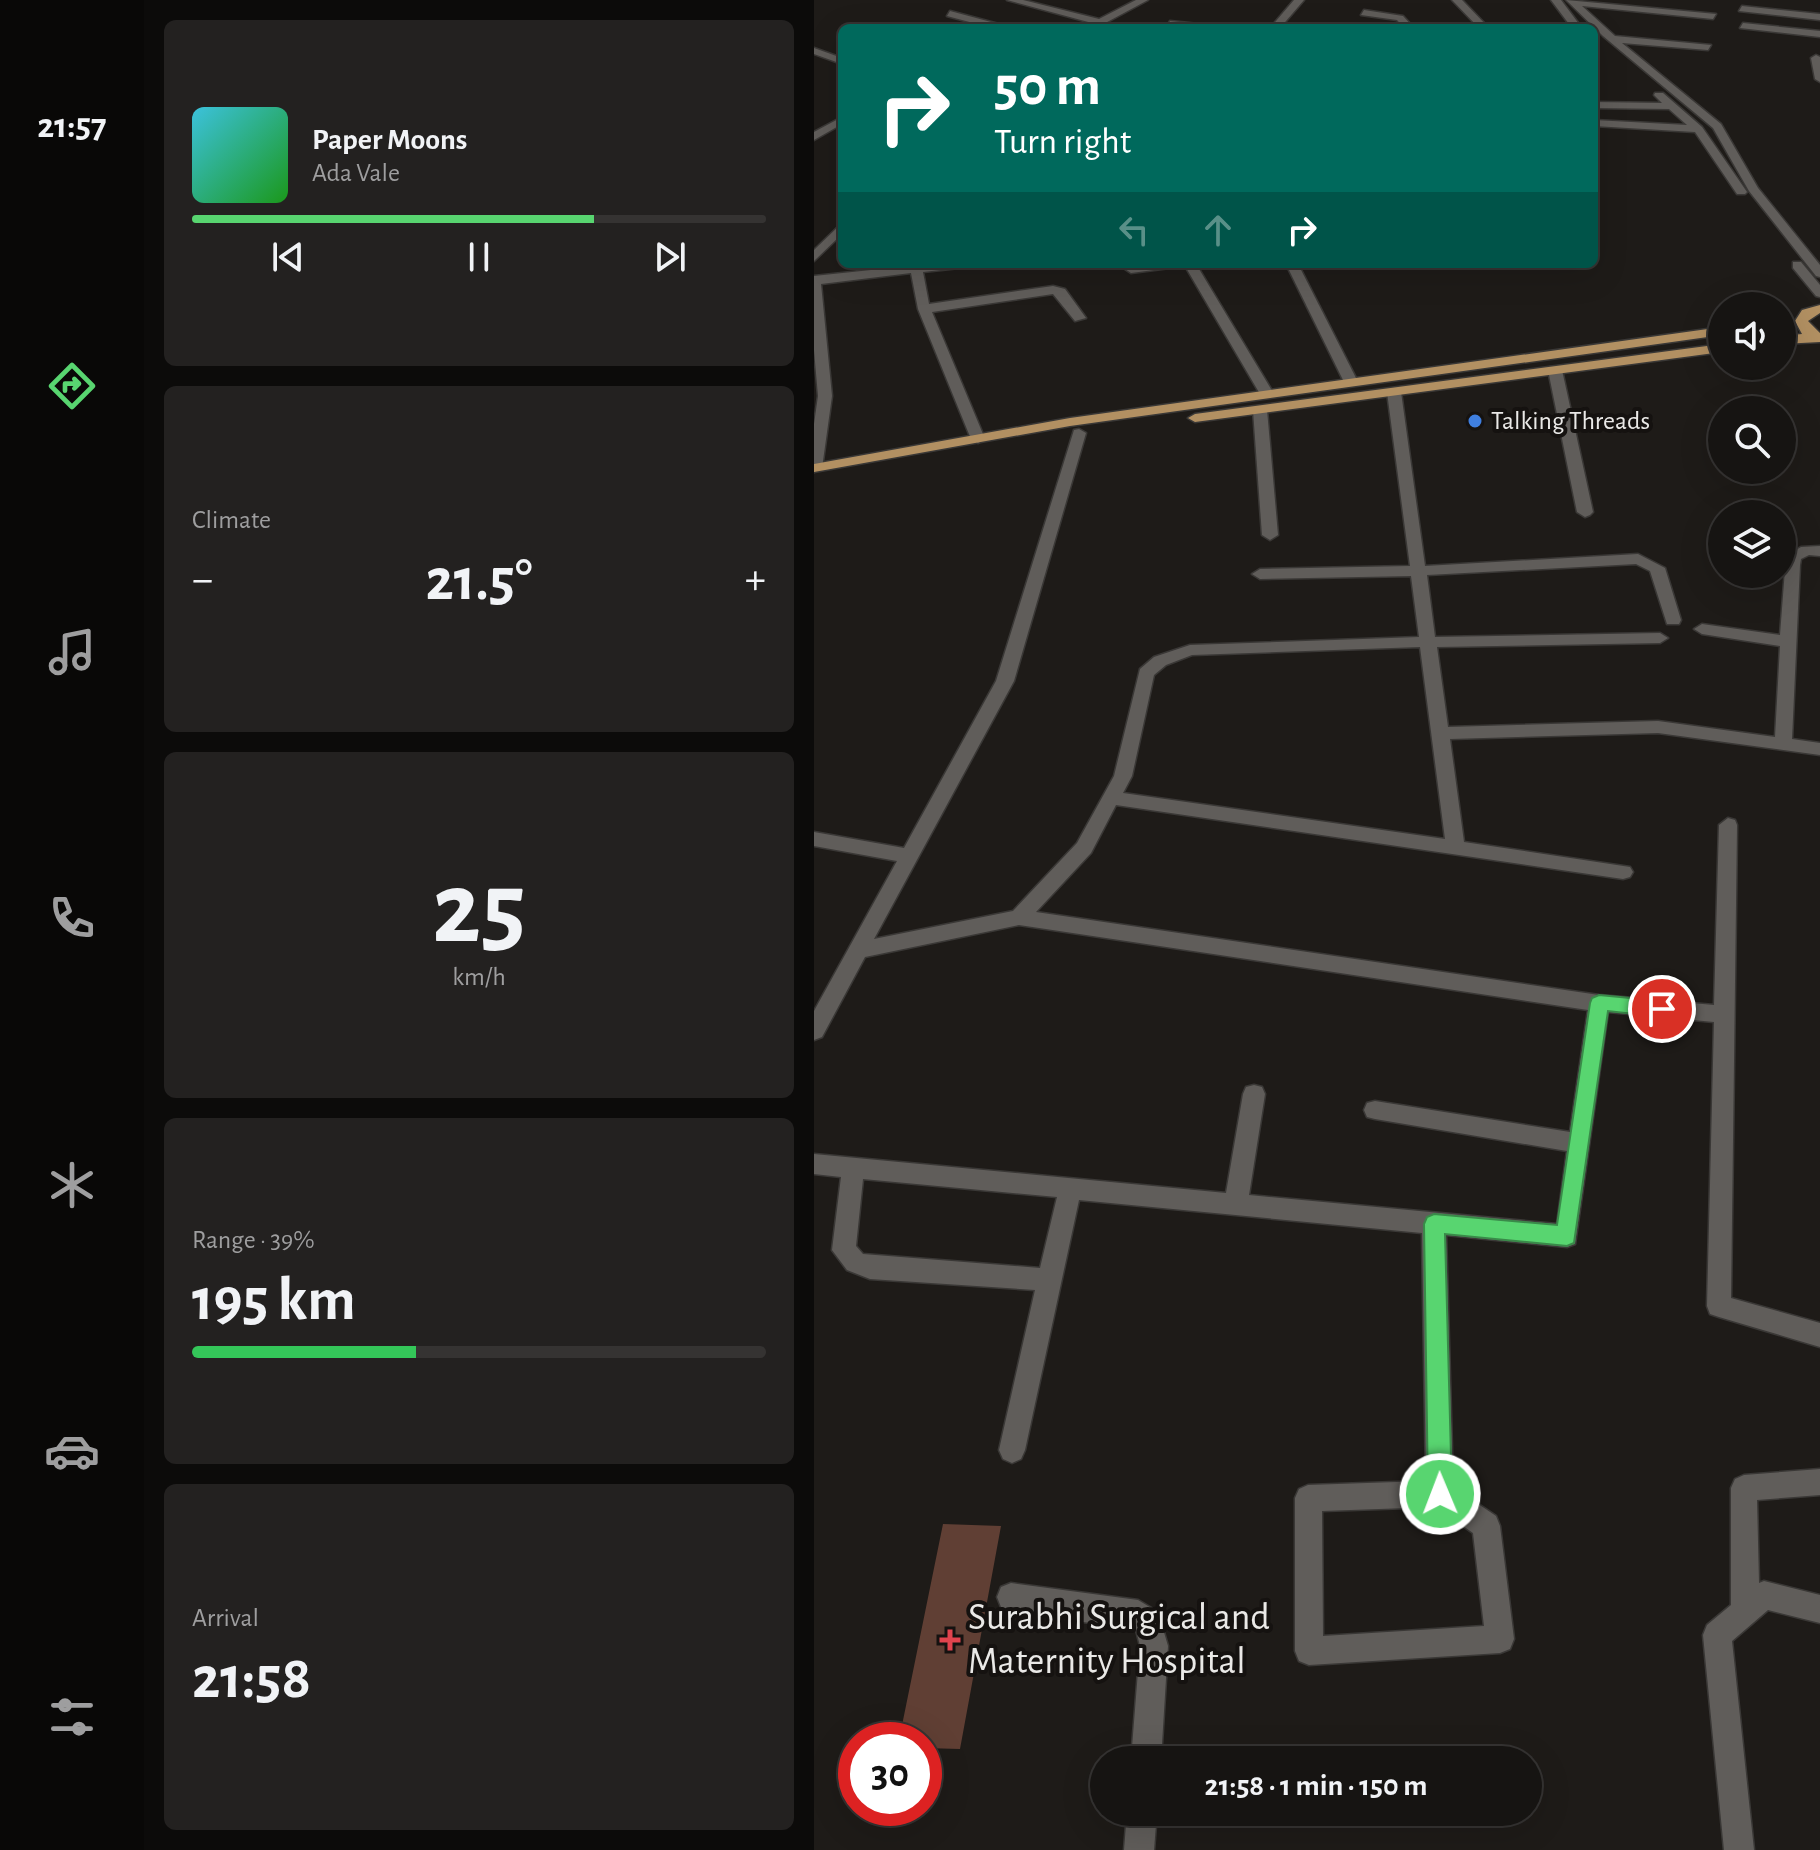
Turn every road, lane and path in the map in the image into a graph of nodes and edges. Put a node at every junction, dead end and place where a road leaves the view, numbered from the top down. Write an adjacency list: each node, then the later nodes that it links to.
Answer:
1 (1012, 0): 12 (street)
2 (1143, 0): 12 (street)
3 (1299, 0): 15 (street)
4 (1373, 0): 16 (street)
5 (1457, 0): 17 (street)
6 (1556, 0): 18 (street)
7 (1653, 0): 8 (street)
8 (1572, 1): 19 (street)
9 (1742, 9): 11 (street)
10 (950, 14): 13 (street)
11 (1820, 17)
12 (1100, 22): 14 (street)
13 (988, 24)
14 (1096, 24)
15 (1278, 24)
16 (1405, 24)
17 (1480, 24)
18 (1574, 24)
19 (1595, 24)
20 (1743, 26): 22 (street)
21 (1598, 27): 23 (street)
22 (1820, 34)
23 (1612, 39): 24 (street); 44 (street)
24 (1708, 47)
25 (814, 51): 27 (street)
26 (1816, 58): 29 (street)
27 (838, 60)
28 (1639, 78): 31 (street)
29 (1820, 79)
30 (1598, 105): 31 (street)
31 (1673, 106): 34 (street)
32 (838, 122): 35 (street)
33 (1598, 123): 34 (street)
34 (1698, 129): 46 (street)
35 (814, 137)
36 (838, 231): 37 (street)
37 (814, 257)
38 (925, 268): 42 (street)
39 (1141, 268): 43 (street)
40 (1192, 268): 59 (street)
41 (1294, 268): 57 (street)
42 (916, 269): 45 (street); 47 (street)
43 (1131, 269)
44 (1820, 273)
45 (814, 281): 63 (street)
46 (1820, 293)
47 (924, 309): 49 (street); 62 (street)
48 (1820, 309): 50 (main road)
49 (1080, 318)
50 (1801, 321): 51 (main road); 53 (main road)
51 (1796, 322)
52 (1708, 333): 57 (main road)
53 (1818, 337): 54 (main road)
54 (1796, 339)
55 (1708, 350): 56 (main road)
56 (1555, 370): 58 (main road); 65 (street)
57 (1351, 382): 59 (main road)
58 (1394, 392): 60 (main road); 68 (street)
59 (1267, 394): 62 (main road)
60 (1260, 410): 61 (main road); 66 (street)
61 (1079, 433): 64 (main road); 82 (street)
62 (978, 439): 63 (main road)
63 (814, 468)
64 (814, 480)
65 (1585, 512)
66 (1270, 535)
67 (1820, 551): 74 (street)
68 (1417, 571): 69 (street); 70 (street); 73 (street)
69 (1260, 574)
70 (1673, 620)
71 (1702, 629): 74 (street)
72 (1660, 638): 73 (street)
73 (1425, 642): 75 (street); 78 (street)
74 (1789, 642): 76 (street)
75 (1439, 733): 76 (street); 81 (street)
76 (1783, 745): 77 (street)
77 (1820, 749)
78 (1111, 798): 81 (street); 84 (street)
79 (1728, 825): 87 (street)
80 (814, 839): 82 (street)
81 (1456, 850): 83 (street)
82 (910, 856): 85 (street)
83 (1623, 872)
84 (1019, 917): 85 (street); 86 (street)
85 (859, 950): 88 (street)
86 (1599, 1003): 87 (street); 91 (street)
87 (1725, 1015): 98 (street)
88 (814, 1031)
89 (1254, 1094): 95 (street)
90 (1375, 1110): 91 (street)
91 (1580, 1143): 96 (street)
92 (814, 1164): 93 (street)
93 (853, 1168): 94 (street); 97 (street)
94 (1070, 1189): 95 (street); 97 (street)
95 (1236, 1204): 96 (street)
96 (1434, 1224): 101 (street)
97 (1050, 1280): 99 (street)
98 (1820, 1335)
99 (1012, 1450)
100 (1820, 1482): 104 (street)
101 (1440, 1494): 101 (street)
102 (1011, 1597): 105 (street)
103 (1820, 1609): 104 (street)
104 (1745, 1611): 108 (street)
105 (1147, 1746)
106 (1141, 1826): 107 (street)
107 (1139, 1850)
108 (1739, 1850)

